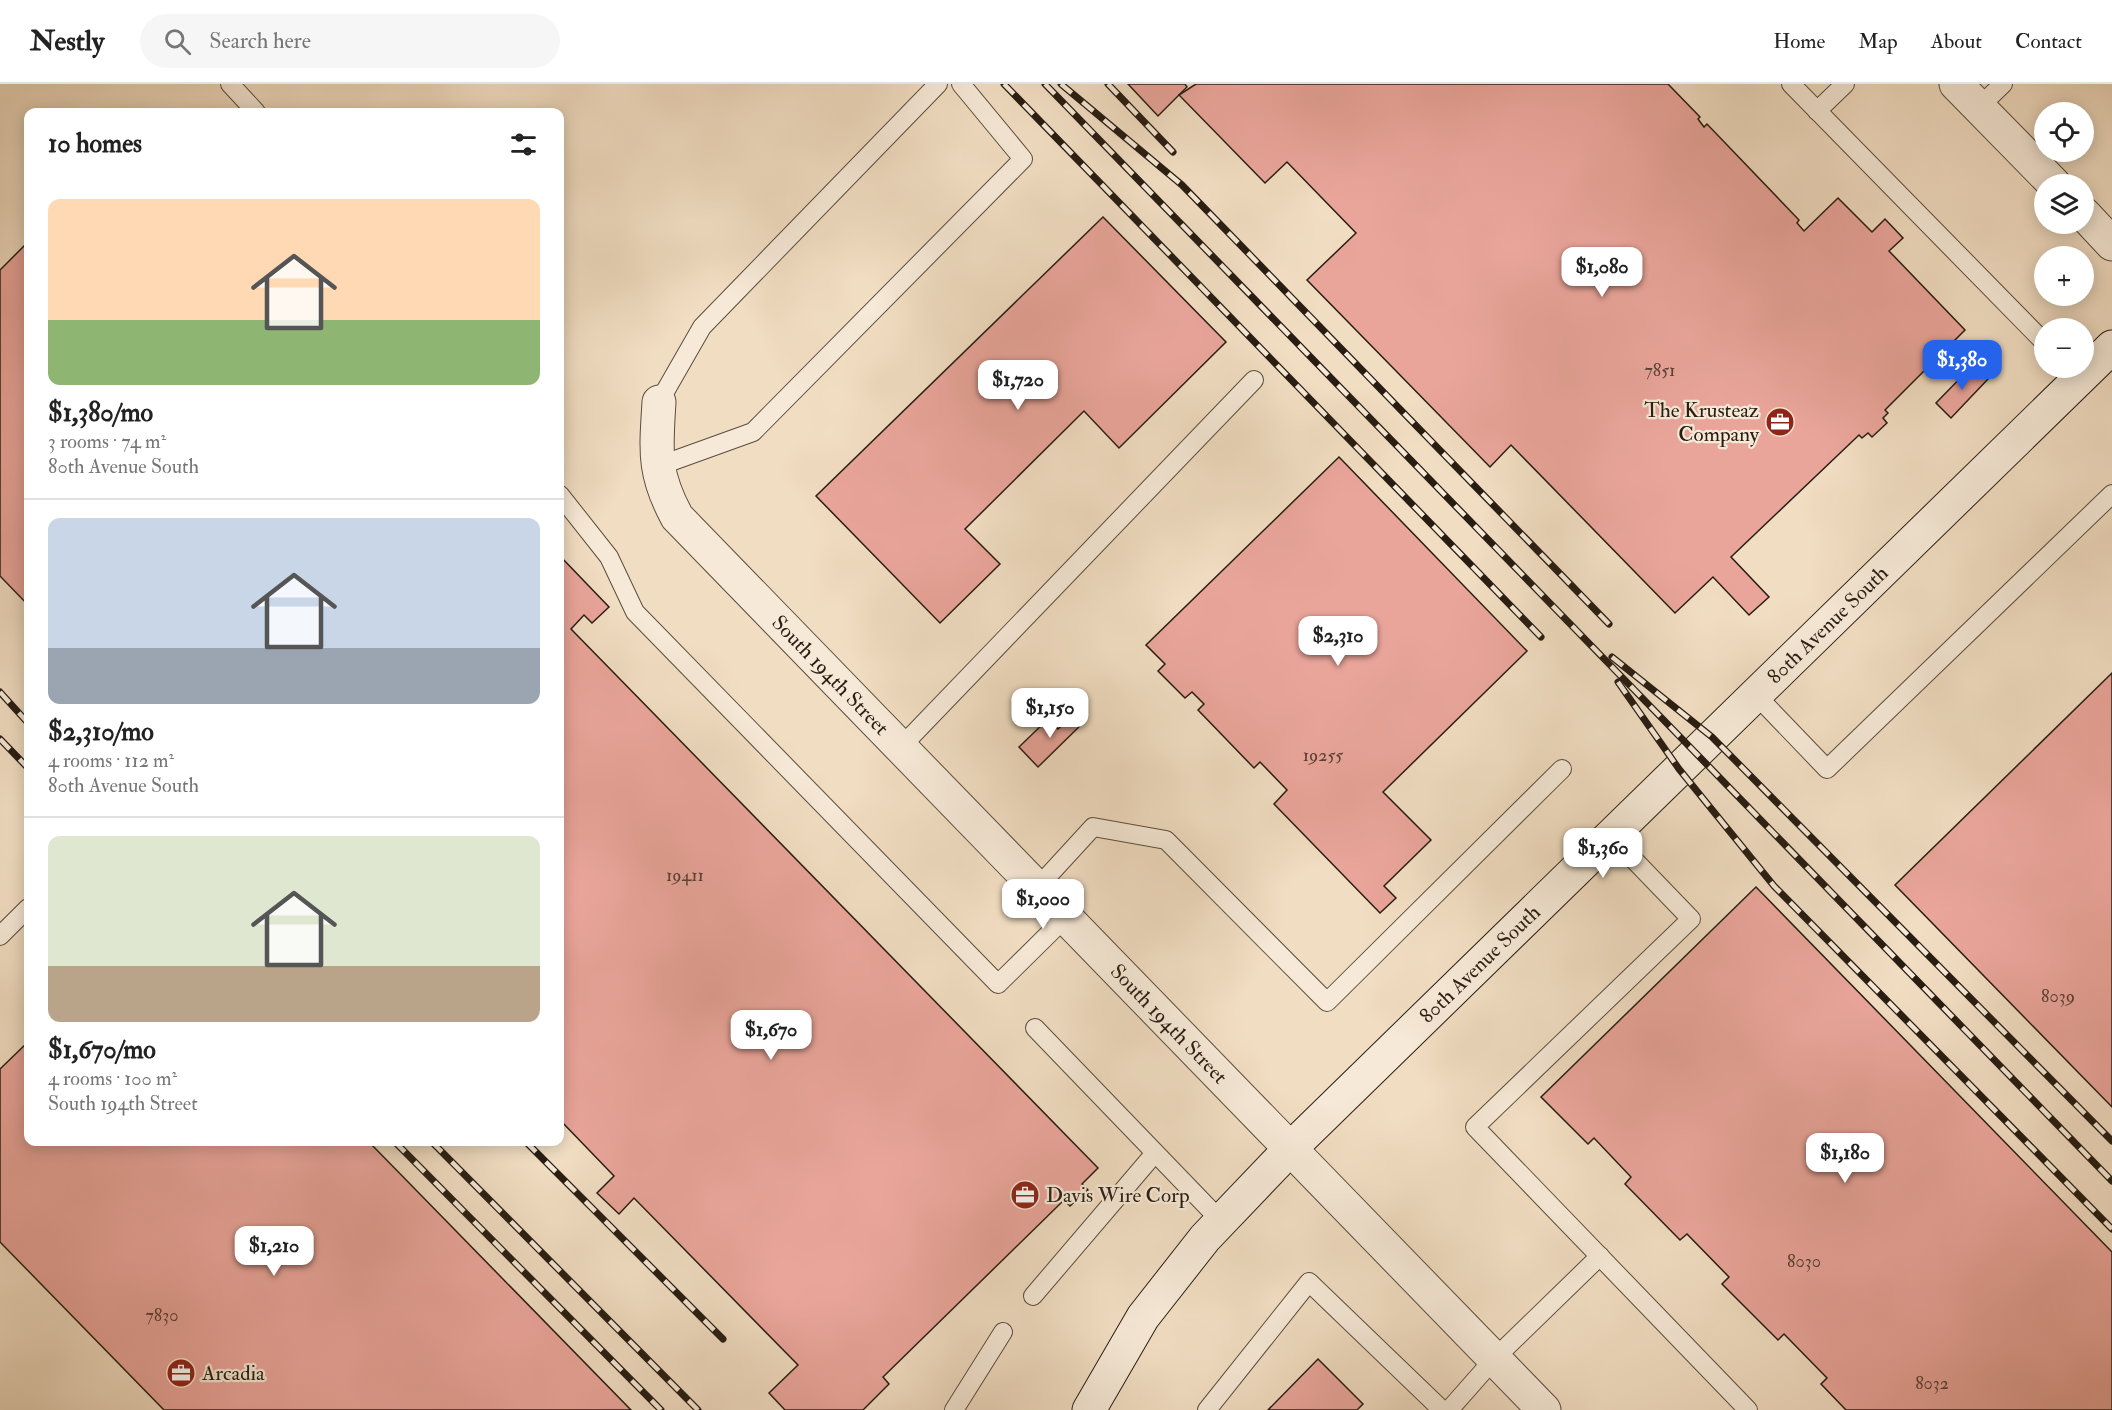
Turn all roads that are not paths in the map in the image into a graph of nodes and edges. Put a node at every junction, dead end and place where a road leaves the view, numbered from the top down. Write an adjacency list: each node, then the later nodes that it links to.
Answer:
1 (230, 84): 9 (lane)
2 (938, 84): 19 (lane)
3 (962, 84): 20 (lane)
4 (1791, 84): 10 (lane)
5 (1845, 84): 10 (lane)
6 (1956, 84): 8 (street)
7 (2003, 84): 8 (lane)
8 (1979, 107): 11 (street)
9 (252, 108)
10 (1817, 111): 14 (lane)
11 (2044, 174)
12 (2094, 225): 13 (street)
13 (2112, 244)
14 (2034, 332)
15 (2112, 347): 16 (street, 80th Avenue South)
16 (2094, 360)
17 (2070, 378): 23 (street, 80th Avenue South)
18 (1254, 380): 24 (lane)
19 (659, 402): 20 (street, South 194th Street)
20 (656, 467): 24 (street, South 194th Street)
21 (2112, 494): 23 (lane)
22 (564, 500): 29 (lane)
23 (1756, 695): 26 (street, 80th Avenue South)
24 (899, 749): 27 (street, South 194th Street)
25 (1562, 769): 27 (lane)
26 (1611, 836): 32 (street, 80th Avenue South); 35 (lane)
27 (1037, 888): 29 (street, South 194th Street)
28 (24, 912): 30 (lane)
29 (1066, 917): 32 (street, South 194th Street)
30 (0, 936)
31 (1035, 1028): 33 (lane)
32 (1291, 1148): 34 (street, 80th Avenue South); 38 (street, South 194th Street)
33 (1155, 1153): 34 (lane); 36 (lane)
34 (1221, 1221): 40 (street, 80th Avenue South)
35 (1600, 1256): 38 (lane); 45 (lane)
36 (1033, 1296)
37 (1003, 1332): 39 (lane)
38 (1494, 1359): 43 (lane); 44 (street, South 194th Street)
39 (954, 1410)
40 (1089, 1410)
41 (1208, 1410): 42 (lane)
42 (1442, 1410)
43 (1449, 1410)
44 (1544, 1410)
45 (1748, 1410)

